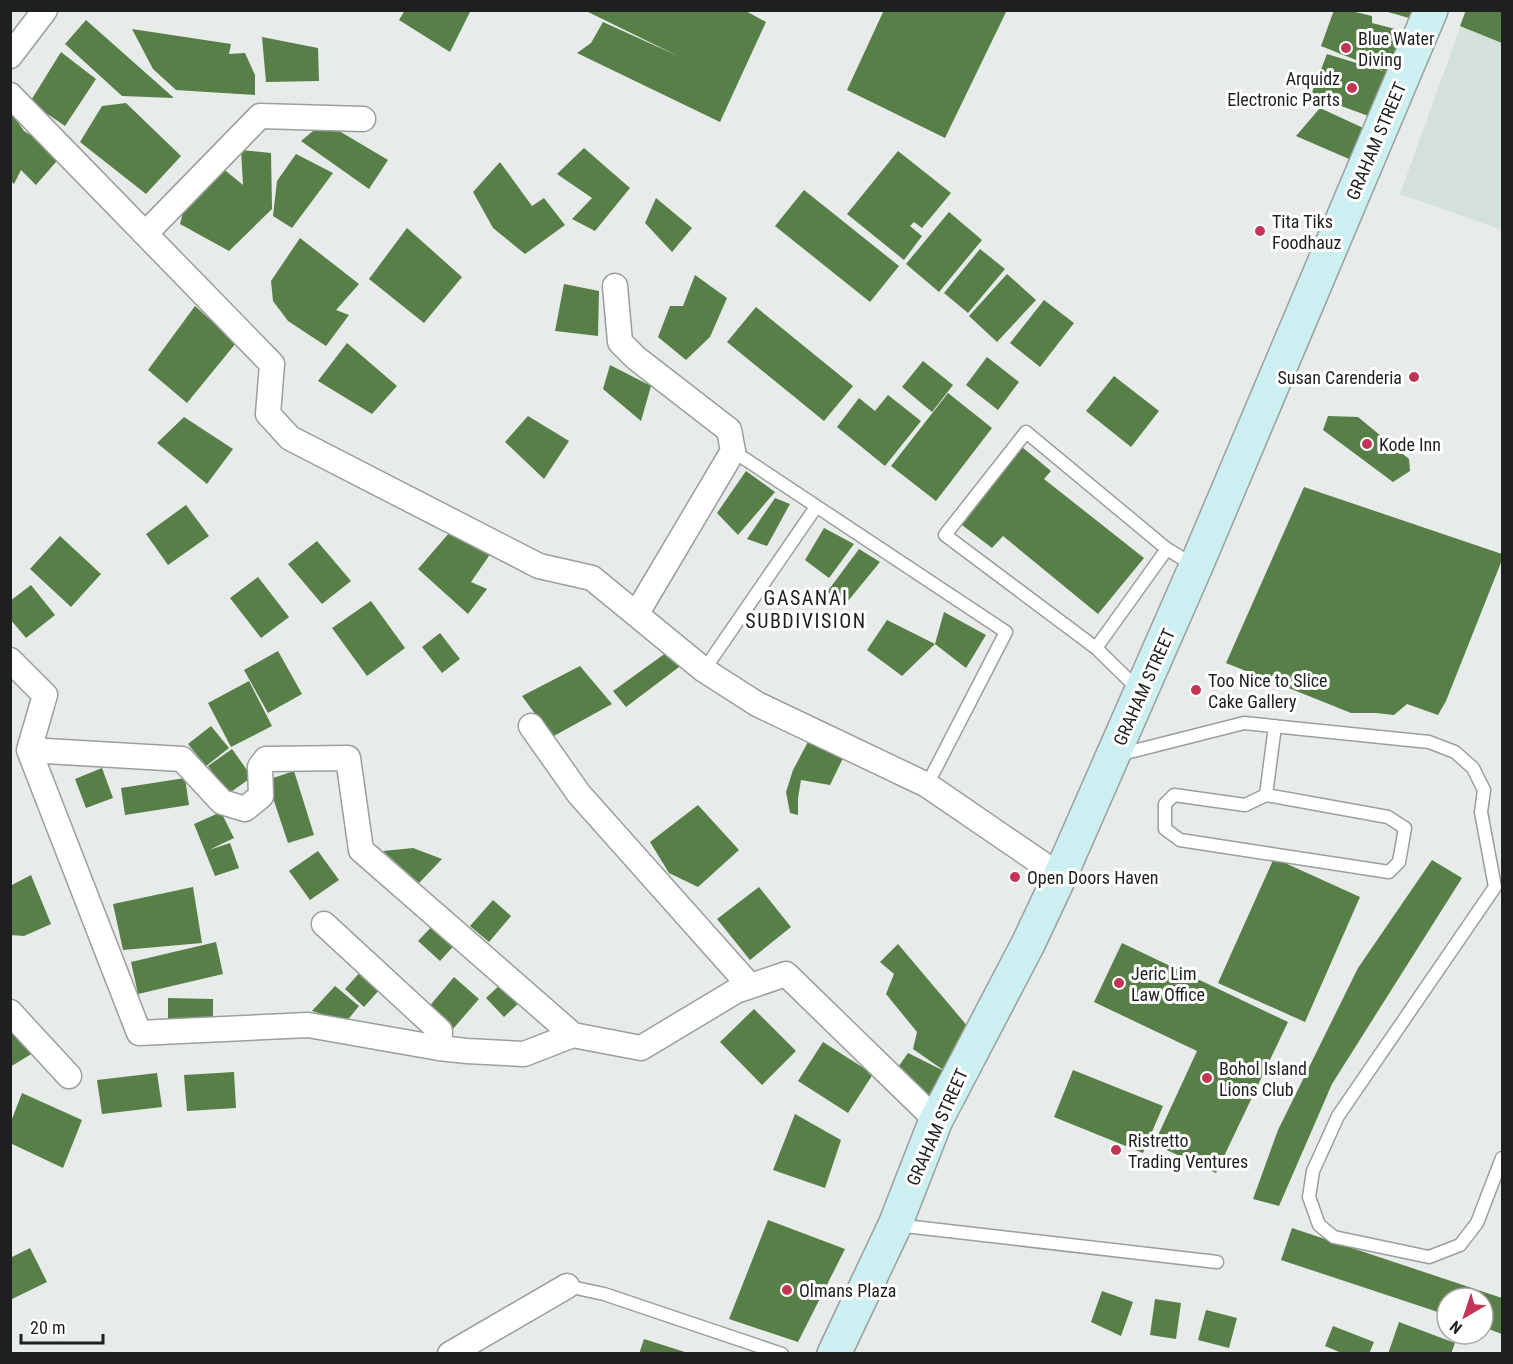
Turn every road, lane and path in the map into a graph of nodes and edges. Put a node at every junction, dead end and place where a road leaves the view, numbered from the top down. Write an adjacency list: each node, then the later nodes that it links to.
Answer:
1 (45, 10): 3 (street)
2 (1431, 10): 11 (main road, GRAHAM STREET)
3 (10, 56)
4 (10, 95): 6 (street)
5 (363, 119): 6 (street)
6 (146, 233): 12 (street)
7 (615, 286): 8 (street)
8 (733, 452): 9 (lane); 12 (street)
9 (816, 507): 15 (lane); 21 (lane)
10 (1167, 549): 11 (lane); 13 (lane); 13 (lane)
11 (1196, 566): 16 (main road, GRAHAM STREET)
12 (637, 613): 15 (street)
13 (1096, 648): 16 (lane)
14 (10, 660): 19 (street)
15 (704, 670): 21 (street)
16 (1140, 692): 20 (main road, GRAHAM STREET)
17 (531, 726): 26 (street)
18 (1275, 726): 20 (lane); 22 (lane); 24 (lane)
19 (29, 750): 28 (street); 29 (street)
20 (1113, 756): 23 (main road, GRAHAM STREET)
21 (927, 785): 23 (street)
22 (1266, 795): 22 (lane)
23 (1060, 876): 31 (main road, GRAHAM STREET)
24 (1499, 887): 32 (lane)
25 (324, 924): 29 (street)
26 (750, 986): 28 (street); 31 (street)
27 (10, 1012): 30 (street)
28 (573, 1035): 29 (street)
29 (439, 1048)
30 (69, 1076)
31 (936, 1120): 33 (main road, GRAHAM STREET)
32 (1503, 1158)
33 (895, 1225): 34 (lane); 38 (main road, GRAHAM STREET)
34 (1217, 1262)
35 (567, 1286): 36 (street); 37 (lane)
36 (450, 1353)
37 (782, 1353)
38 (834, 1353)

